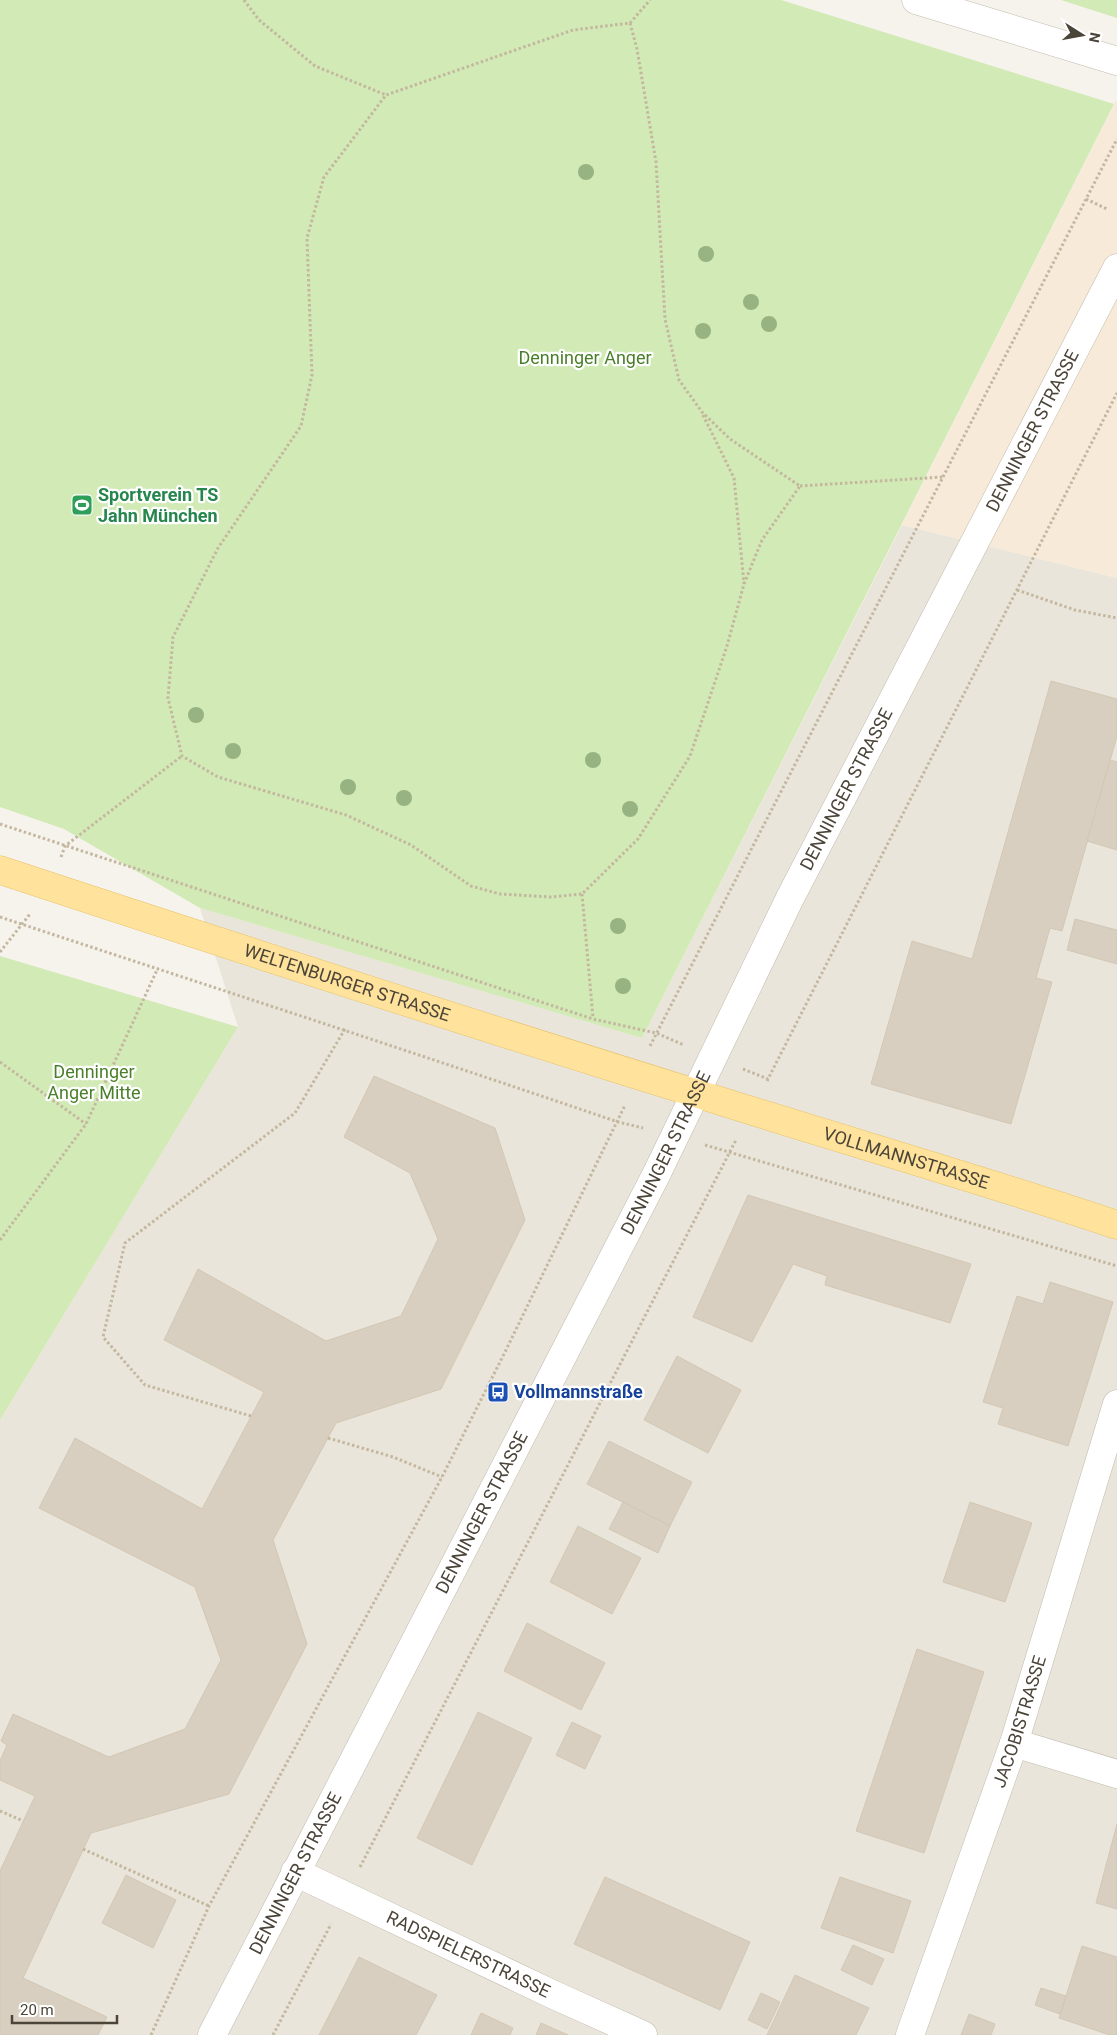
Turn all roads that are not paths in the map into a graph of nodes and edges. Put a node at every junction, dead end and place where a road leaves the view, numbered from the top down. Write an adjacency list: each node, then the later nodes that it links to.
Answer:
1 (916, 0): 2 (street)
2 (1117, 61)
3 (1117, 268): 5 (street, DENNINGER STRASSE)
4 (0, 870): 5 (main road, WELTENBURGER STRASSE)
5 (696, 1094): 6 (main road, VOLLMANNSTRASSE); 10 (street, DENNINGER STRASSE)
6 (1117, 1225)
7 (1117, 1404): 8 (street, JACOBISTRASSE)
8 (1014, 1743): 9 (street); 13 (street, JACOBISTRASSE)
9 (1117, 1774)
10 (296, 1872): 11 (street, DENNINGER STRASSE); 12 (street, RADSPIELERSTRASSE)
11 (212, 2035)
12 (643, 2035)
13 (910, 2035)

